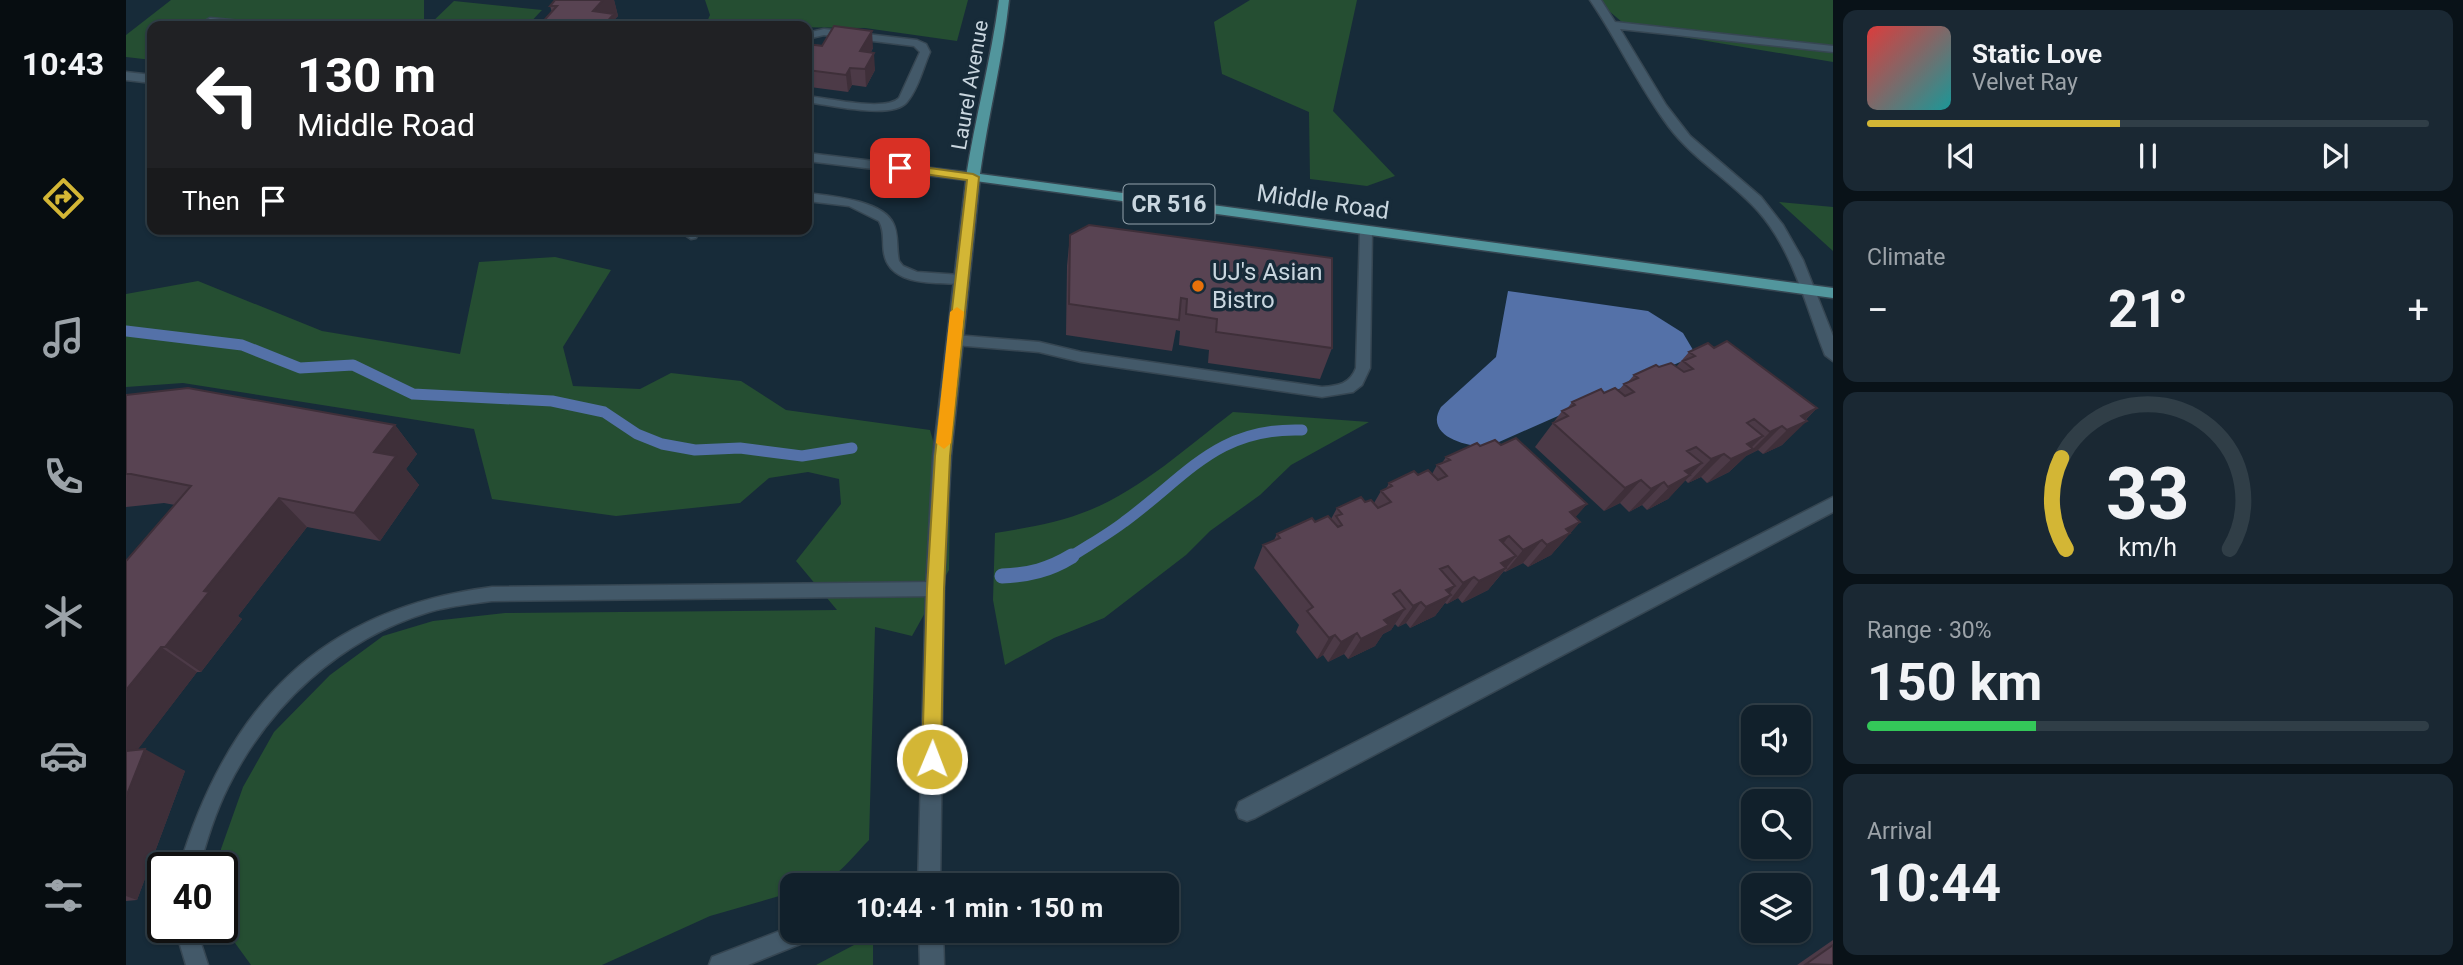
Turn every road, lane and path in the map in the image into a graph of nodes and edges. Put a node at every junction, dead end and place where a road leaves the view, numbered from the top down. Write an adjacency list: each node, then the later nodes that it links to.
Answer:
1 (1004, 0): 10 (main road, Laurel Avenue)
2 (1595, 0): 3 (street)
3 (1614, 25): 5 (street); 14 (street)
4 (812, 35): 8 (lane)
5 (1833, 50)
6 (126, 76): 7 (street)
7 (147, 78)
8 (812, 100)
9 (812, 158): 10 (street, Middle Road)
10 (973, 177): 12 (main road, Middle Road / CR 516); 13 (street)
11 (812, 198): 13 (lane)
12 (1366, 231): 14 (main road, Middle Road / CR 516); 16 (lane)
13 (961, 279): 16 (street)
14 (1806, 289): 15 (main road, Middle Road / CR 516); 17 (street)
15 (1833, 293)
16 (955, 340): 19 (street)
17 (1833, 355)
18 (1833, 504): 20 (street)
19 (935, 589): 21 (lane); 22 (street)
20 (1247, 810)
21 (193, 852)
22 (928, 873)
23 (780, 942): 27 (lane)
24 (190, 943): 26 (lane)
25 (931, 943): 28 (street)
26 (197, 965)
27 (720, 965)
28 (932, 965)

